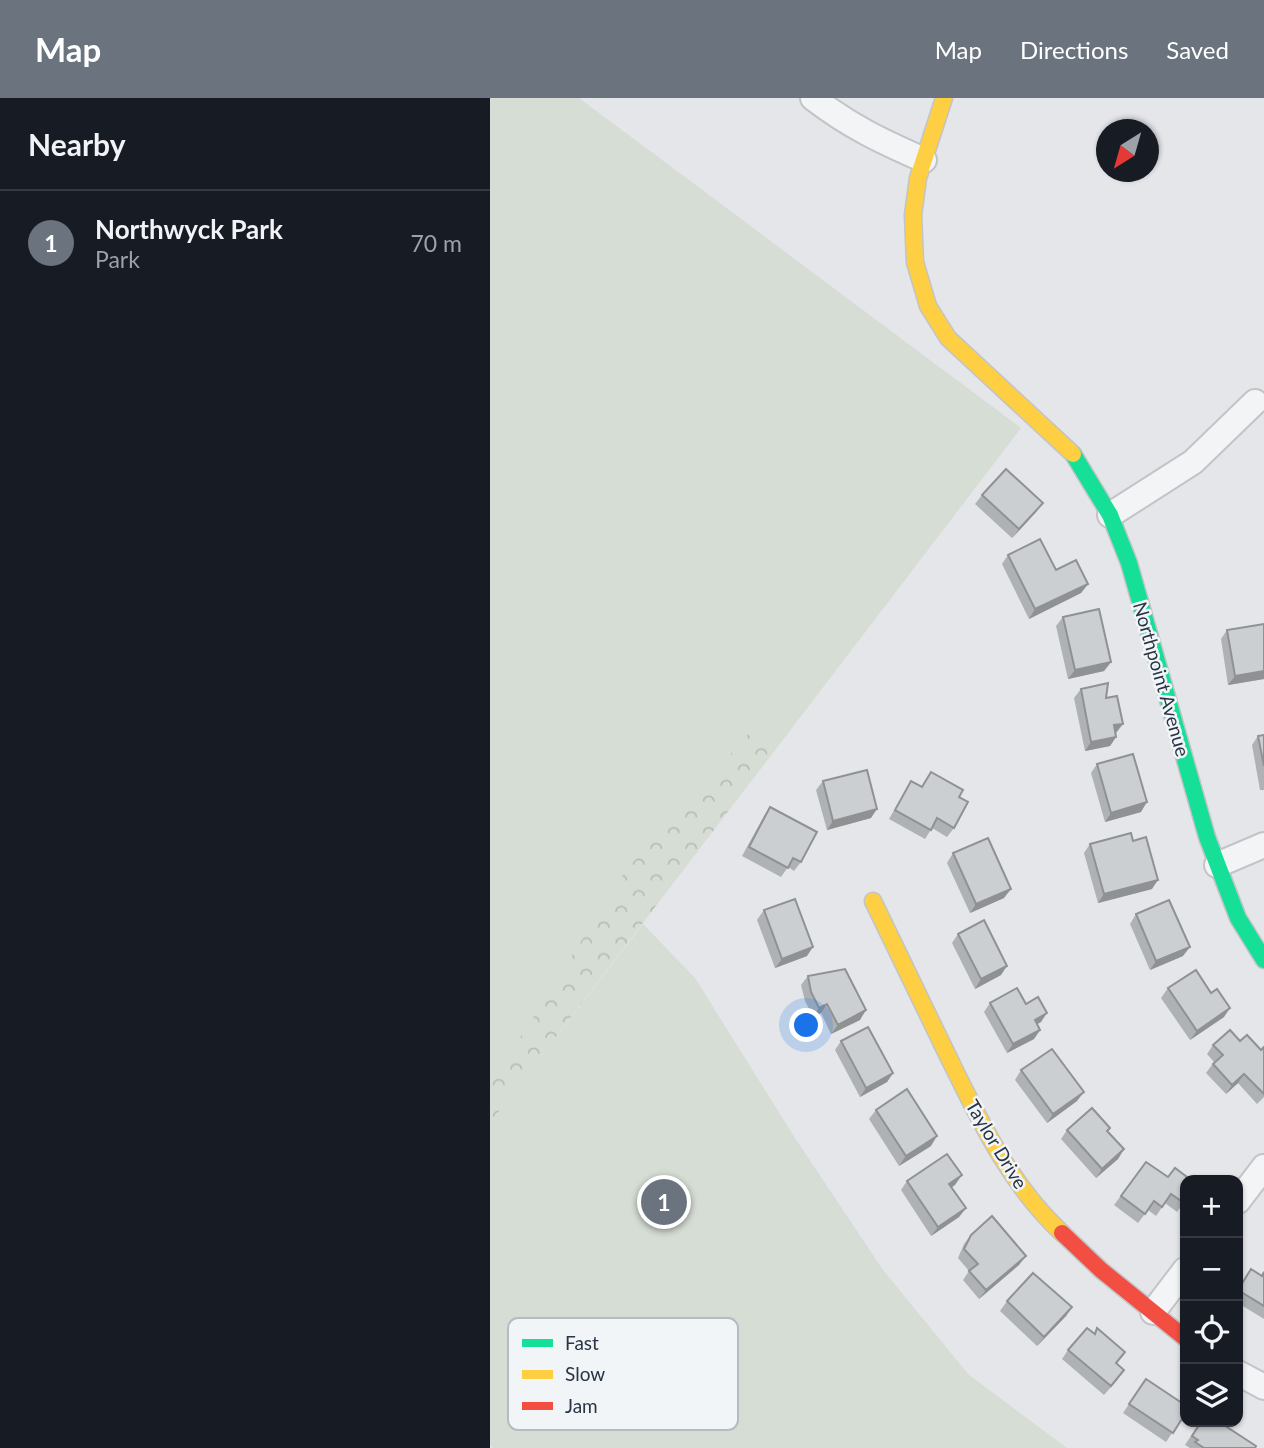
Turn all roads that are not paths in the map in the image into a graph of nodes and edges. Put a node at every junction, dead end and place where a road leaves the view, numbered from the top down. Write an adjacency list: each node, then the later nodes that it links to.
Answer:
1 (813, 98): 3 (street)
2 (944, 98): 3 (street, Northpoint Avenue)
3 (924, 160): 5 (street, Northpoint Avenue)
4 (1255, 402): 5 (street)
5 (1110, 515): 7 (street, Northpoint Avenue)
6 (1264, 845): 7 (street)
7 (1217, 865): 9 (street, Northpoint Avenue)
8 (873, 901): 13 (street, Taylor Drive)
9 (1264, 960)
10 (1264, 1167): 11 (street)
11 (1243, 1194)
12 (1180, 1277): 13 (street)
13 (1153, 1312): 14 (street, Taylor Drive)
14 (1180, 1334)
15 (1243, 1376): 16 (street)
16 (1264, 1387)

